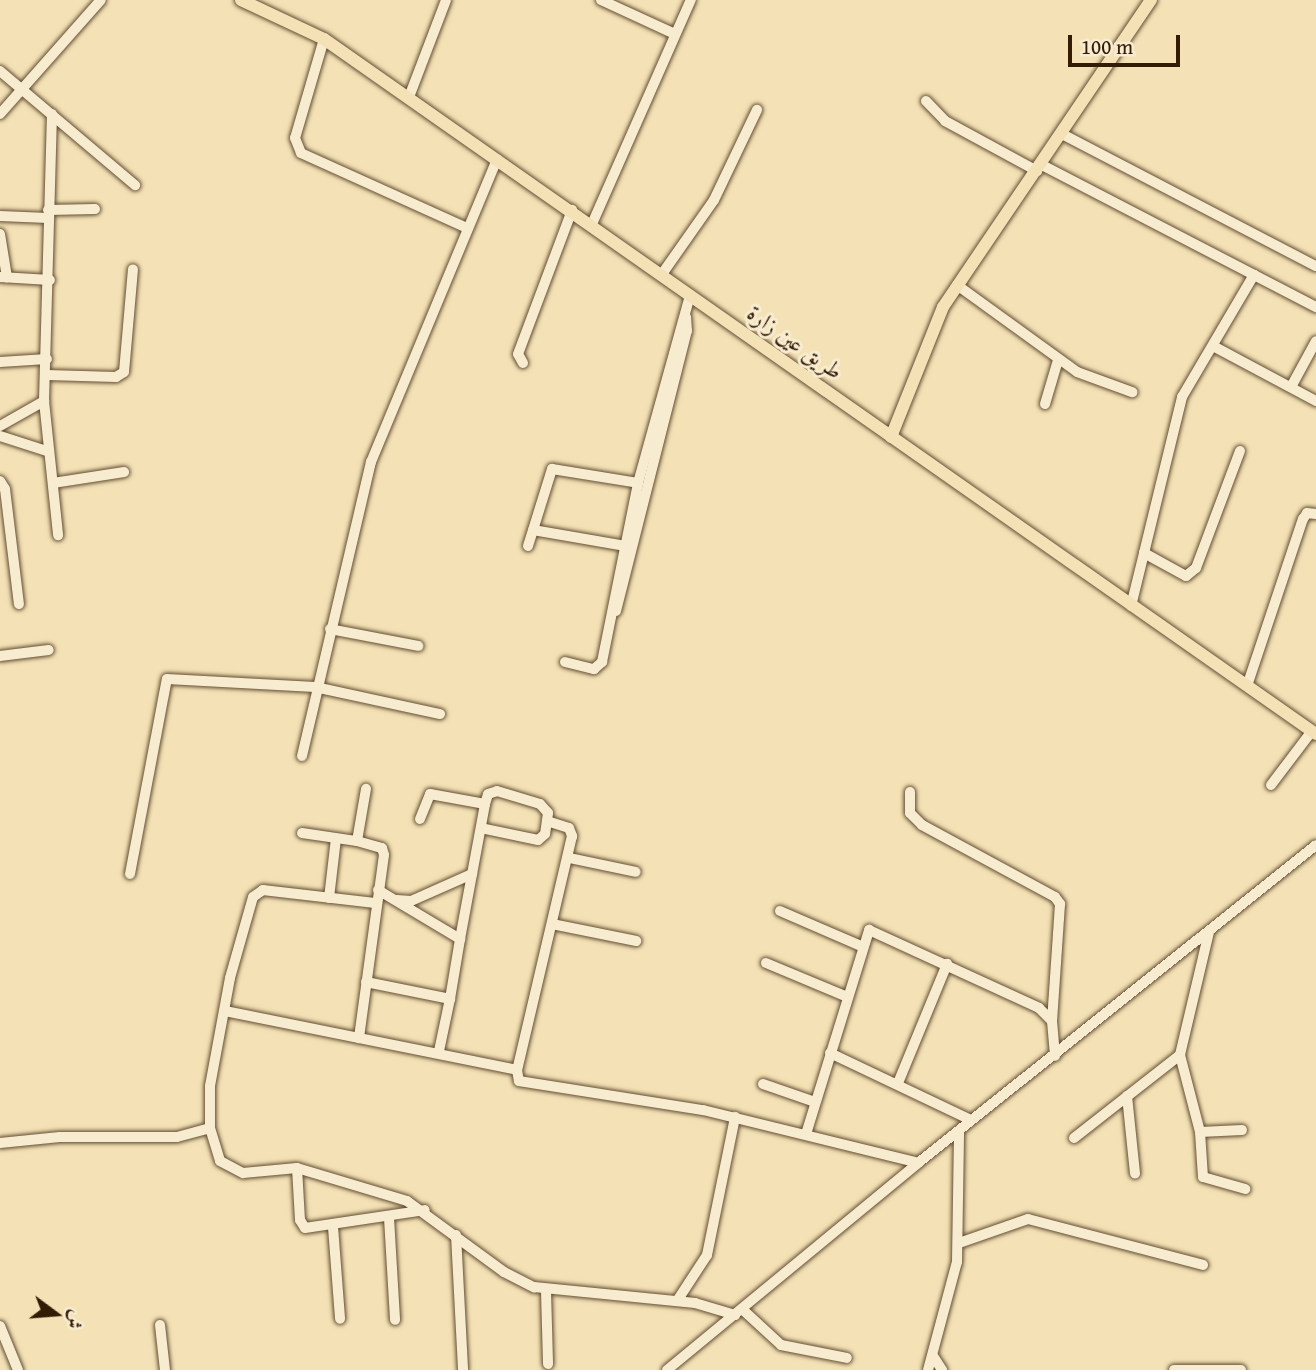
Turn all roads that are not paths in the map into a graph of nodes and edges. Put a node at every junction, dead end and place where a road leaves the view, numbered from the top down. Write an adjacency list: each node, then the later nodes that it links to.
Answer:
1 (101, 0): 10 (street)
2 (242, 0): 8 (main road, طريق عين زارة)
3 (446, 0): 11 (street)
4 (601, 0): 7 (street)
5 (691, 0): 7 (street)
6 (1151, 0): 16 (main road)
7 (676, 34): 24 (street)
8 (324, 39): 11 (main road, طريق عين زارة); 25 (street)
9 (0, 71): 10 (street)
10 (24, 88): 14 (street); 15 (street)
11 (409, 97): 17 (main road, طريق عين زارة)
12 (926, 101): 18 (street)
13 (757, 110): 29 (street)
14 (0, 114)
15 (52, 114): 19 (street); 22 (street)
16 (1062, 134): 18 (main road); 27 (street)
17 (497, 159): 21 (main road, طريق عين زارة); 25 (street)
18 (1040, 168): 30 (street); 33 (main road)
19 (135, 185)
20 (95, 209): 22 (street)
21 (572, 210): 24 (main road, طريق عين زارة); 42 (street)
22 (48, 214): 23 (street); 32 (street)
23 (0, 216)
24 (592, 224): 29 (main road, طريق عين زارة)
25 (467, 228): 67 (street)
26 (0, 234): 31 (street)
27 (1316, 266)
28 (133, 269): 43 (street)
29 (662, 274): 34 (main road, طريق عين زارة)
30 (1254, 275): 35 (street); 38 (street)
31 (3, 277): 32 (street)
32 (50, 280): 39 (street)
33 (957, 285): 40 (street); 51 (main road)
34 (690, 295): 36 (street); 51 (main road, طريق عين زارة)
35 (1316, 307)
36 (685, 314): 57 (street); 66 (street)
37 (1316, 341): 44 (street)
38 (1213, 346): 44 (street); 63 (street)
39 (47, 359): 41 (street); 43 (street)
40 (1058, 360): 45 (street); 48 (street)
41 (0, 362)
42 (523, 363)
43 (47, 375): 46 (street)
44 (1292, 387): 47 (street)
45 (1132, 392)
46 (44, 401): 49 (street); 52 (street)
47 (1316, 401)
48 (1045, 404)
49 (0, 426)
50 (0, 436): 52 (street)
51 (891, 437): 65 (main road, طريق عين زارة)
52 (47, 451): 56 (street)
53 (1240, 451): 63 (street)
54 (124, 472): 56 (street)
55 (0, 481): 64 (street)
56 (53, 483): 60 (street)
57 (638, 483): 59 (street); 62 (street)
58 (1316, 514): 73 (street)
59 (533, 530): 61 (street); 62 (street)
60 (58, 535)
61 (528, 546)
62 (626, 547): 66 (street)
63 (1144, 553): 65 (street)
64 (19, 604)
65 (1131, 606): 73 (main road, طريق عين زارة)
66 (611, 616): 71 (street)
67 (330, 629): 68 (street); 72 (street)
68 (418, 646)
69 (49, 650): 70 (street)
70 (0, 656)
71 (565, 663)
72 (315, 687): 74 (street); 76 (street); 90 (street)
73 (1247, 687): 75 (main road, طريق عين زارة)
74 (439, 714)
75 (1314, 732): 77 (street)
76 (302, 756)
77 (1271, 785)
78 (366, 789): 86 (street)
79 (911, 792): 108 (street)
80 (485, 804): 81 (street); 82 (street); 83 (street)
81 (420, 818)
82 (547, 821): 83 (street); 88 (street)
83 (481, 828): 91 (street)
84 (302, 833): 85 (street)
85 (336, 838): 86 (street); 93 (street)
86 (357, 841): 92 (street)
87 (1316, 845): 98 (street)
88 (569, 858): 89 (street); 97 (street)
89 (636, 872)
90 (130, 874)
91 (472, 874): 94 (street); 99 (street)
92 (378, 890): 94 (street); 95 (street)
93 (329, 898): 95 (street); 107 (street)
94 (397, 900): 99 (street)
95 (375, 903): 104 (street)
96 (780, 911): 101 (street)
97 (552, 924): 100 (street); 114 (street)
98 (1209, 931): 112 (street); 113 (street)
99 (460, 939): 106 (street)
100 (636, 941)
101 (861, 946): 103 (street); 105 (street)
102 (766, 963): 105 (street)
103 (947, 964): 108 (street); 115 (street)
104 (366, 982): 106 (street); 109 (street)
105 (845, 996): 111 (street)
106 (450, 999): 110 (street)
107 (225, 1011): 109 (street); 121 (street)
108 (1052, 1021): 113 (street)
109 (359, 1038): 110 (street)
110 (439, 1051): 114 (street)
111 (830, 1053): 115 (street); 118 (street)
112 (1180, 1055): 117 (street); 124 (street)
113 (1055, 1056): 120 (street)
114 (517, 1070): 119 (street)
115 (898, 1083): 120 (street)
116 (763, 1084): 118 (street)
117 (1127, 1096): 126 (street); 130 (street)
118 (815, 1102): 125 (street)
119 (735, 1117): 125 (street); 139 (street)
120 (971, 1120): 123 (street)
121 (209, 1128): 127 (street); 129 (street)
122 (1242, 1130): 124 (street)
123 (959, 1131): 128 (street); 136 (street)
124 (1200, 1132): 131 (street)
125 (806, 1134): 128 (street)
126 (1074, 1138)
127 (0, 1143)
128 (918, 1163): 140 (street)
129 (298, 1168): 132 (street); 134 (street)
130 (1135, 1174)
131 (1245, 1189)
132 (425, 1210): 133 (street); 135 (street)
133 (390, 1218): 134 (street); 142 (street)
134 (334, 1227): 141 (street)
135 (456, 1235): 138 (street); 150 (street)
136 (959, 1243): 137 (street); 145 (street)
137 (1203, 1265)
138 (546, 1290): 139 (street); 147 (street)
139 (677, 1301): 140 (street)
140 (739, 1312): 146 (street); 151 (street)
141 (340, 1319)
142 (395, 1320)
143 (160, 1325): 149 (street)
144 (0, 1326): 148 (street)
145 (933, 1356): 152 (street); 153 (street)
146 (847, 1358)
147 (548, 1364)
148 (18, 1370)
149 (165, 1370)
150 (463, 1370)
151 (667, 1370)
152 (928, 1370)
153 (942, 1370)
154 (1174, 1370): 155 (street)
155 (1241, 1370)

